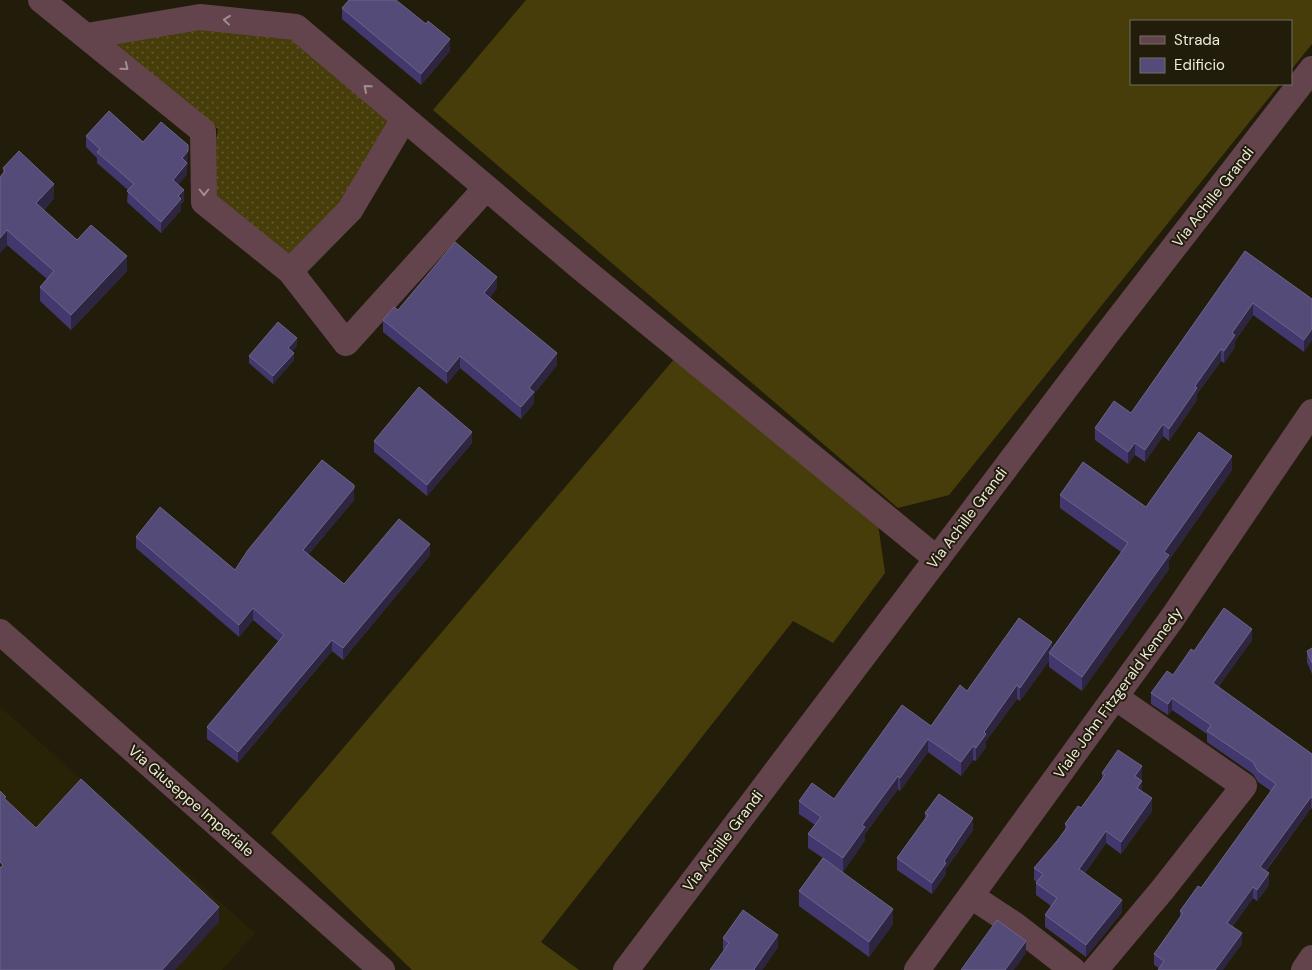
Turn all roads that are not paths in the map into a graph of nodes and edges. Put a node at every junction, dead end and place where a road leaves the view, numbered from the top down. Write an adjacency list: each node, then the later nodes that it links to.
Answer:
1 (42, 0): 2 (street)
2 (87, 36): 4 (street, one-way to 2); 6 (street, one-way to 6)
3 (1312, 69): 8 (street, Via Achille Grandi)
4 (404, 120): 5 (street); 6 (street)
5 (486, 188): 6 (street); 8 (street)
6 (290, 271)
7 (1312, 412): 10 (street, Viale John Fitzgerald Kennedy)
8 (937, 559): 14 (street, Via Achille Grandi)
9 (0, 632): 13 (street, Via Giuseppe Imperiale)
10 (1115, 698): 11 (street, Viale John Fitzgerald Kennedy); 17 (street)
11 (971, 896): 15 (street, Viale John Fitzgerald Kennedy); 16 (street)
12 (1312, 958): 18 (street)
13 (382, 970)
14 (626, 970)
15 (917, 970)
16 (1073, 970)
17 (1095, 970)
18 (1304, 970)

